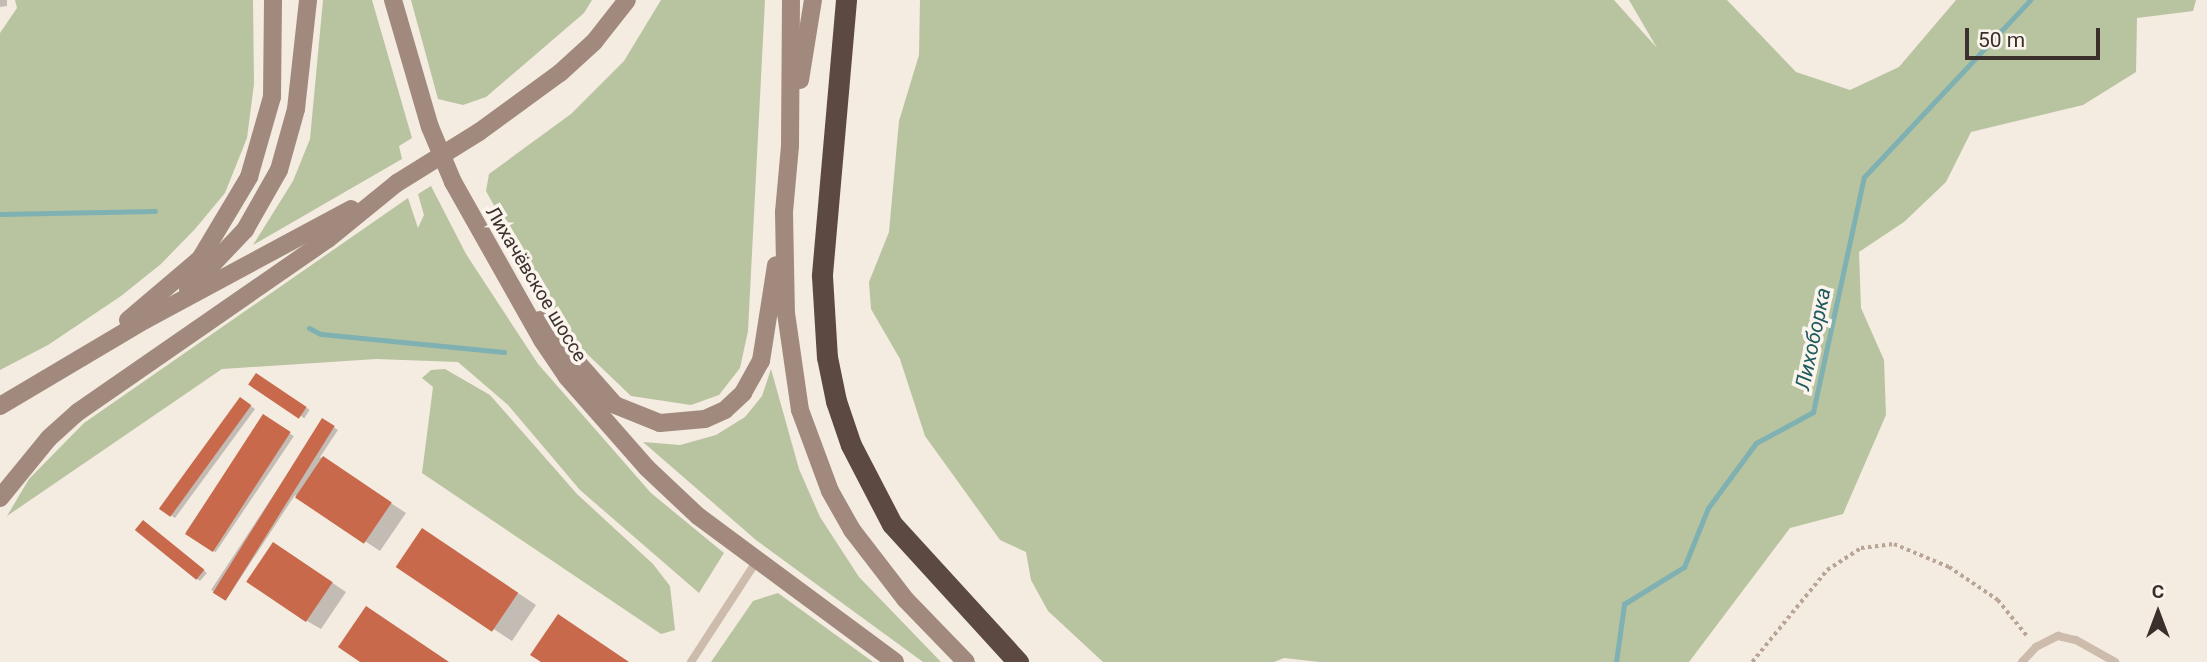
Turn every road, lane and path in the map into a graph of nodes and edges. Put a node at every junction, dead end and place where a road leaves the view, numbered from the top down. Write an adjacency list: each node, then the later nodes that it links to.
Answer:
1 (273, 0): 13 (main road)
2 (308, 0): 12 (main road)
3 (393, 0): 11 (main road, Лихачёвское шоссе)
4 (627, 0): 9 (main road, bridge)
5 (791, 0): 8 (main road)
6 (813, 0): 8 (main road)
7 (846, 0): 21 (highway)
8 (790, 146): 10 (main road)
9 (396, 184): 12 (main road); 15 (main road)
10 (784, 212): 11 (main road); 20 (main road)
11 (510, 286): 16 (main road, Лихачёвское шоссе)
12 (145, 320): 13 (main road)
13 (69, 365): 14 (main road)
14 (8, 402)
15 (0, 498)
16 (756, 562): 18 (lane); 19 (main road, Лихачёвское шоссе)
17 (2036, 647): 22 (path); 23 (lane); 24 (lane)
18 (691, 662)
19 (895, 662)
20 (966, 662)
21 (1018, 662)
22 (1752, 662)
23 (2022, 662)
24 (2115, 662)

